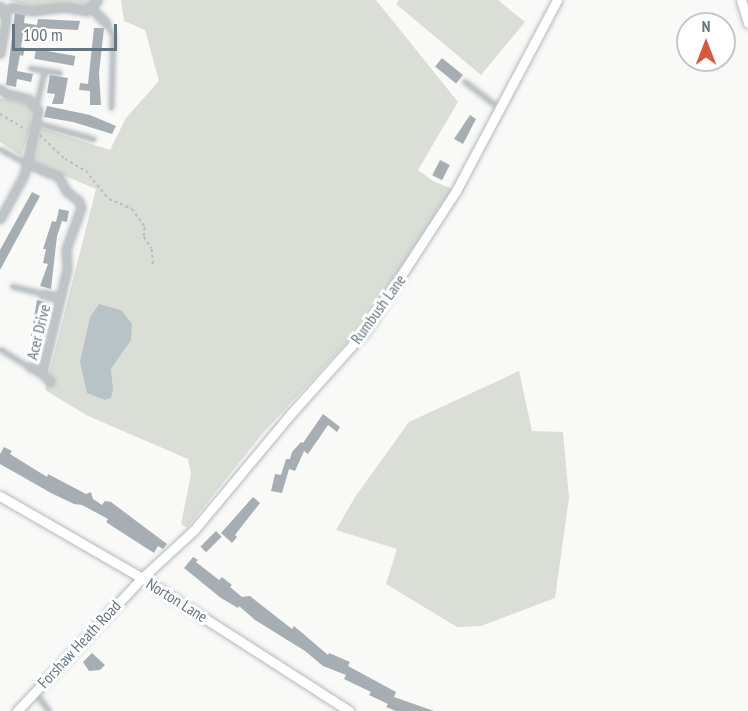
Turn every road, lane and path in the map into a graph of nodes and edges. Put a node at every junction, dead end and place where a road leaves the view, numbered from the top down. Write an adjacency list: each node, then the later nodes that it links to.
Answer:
1 (98, 0): 5 (street)
2 (557, 0): 16 (street, Rumbush Lane)
3 (741, 0): 7 (street)
4 (2, 8): 5 (street); 8 (street)
5 (92, 9): 6 (street)
6 (106, 23): 15 (lane)
7 (748, 23)
8 (0, 53)
9 (30, 68): 10 (lane)
10 (44, 71): 11 (lane); 14 (lane)
11 (60, 74)
12 (464, 81): 16 (lane)
13 (0, 89): 14 (street)
14 (34, 103): 18 (street)
15 (111, 108)
16 (500, 108): 33 (street, Rumbush Lane)
17 (0, 114): 19 (path)
18 (35, 123): 19 (street); 20 (lane)
19 (33, 133): 22 (street); 24 (path)
20 (94, 139)
21 (0, 149): 22 (lane)
22 (26, 163): 23 (street); 27 (street, Acer Drive)
23 (0, 219)
24 (153, 265)
25 (12, 286): 26 (lane)
26 (43, 294): 27 (street, Acer Drive)
27 (60, 298): 30 (street, Acer Drive)
28 (0, 349): 29 (lane)
29 (30, 368): 30 (street, Acer Drive)
30 (42, 373): 31 (street, Acer Drive)
31 (50, 382)
32 (0, 496): 33 (street, Norton Lane)
33 (142, 578): 34 (street, Forshaw Heath Road); 37 (street, Norton Lane)
34 (34, 692): 35 (street, Forshaw Heath Road); 36 (lane)
35 (17, 711)
36 (49, 711)
37 (350, 711)

